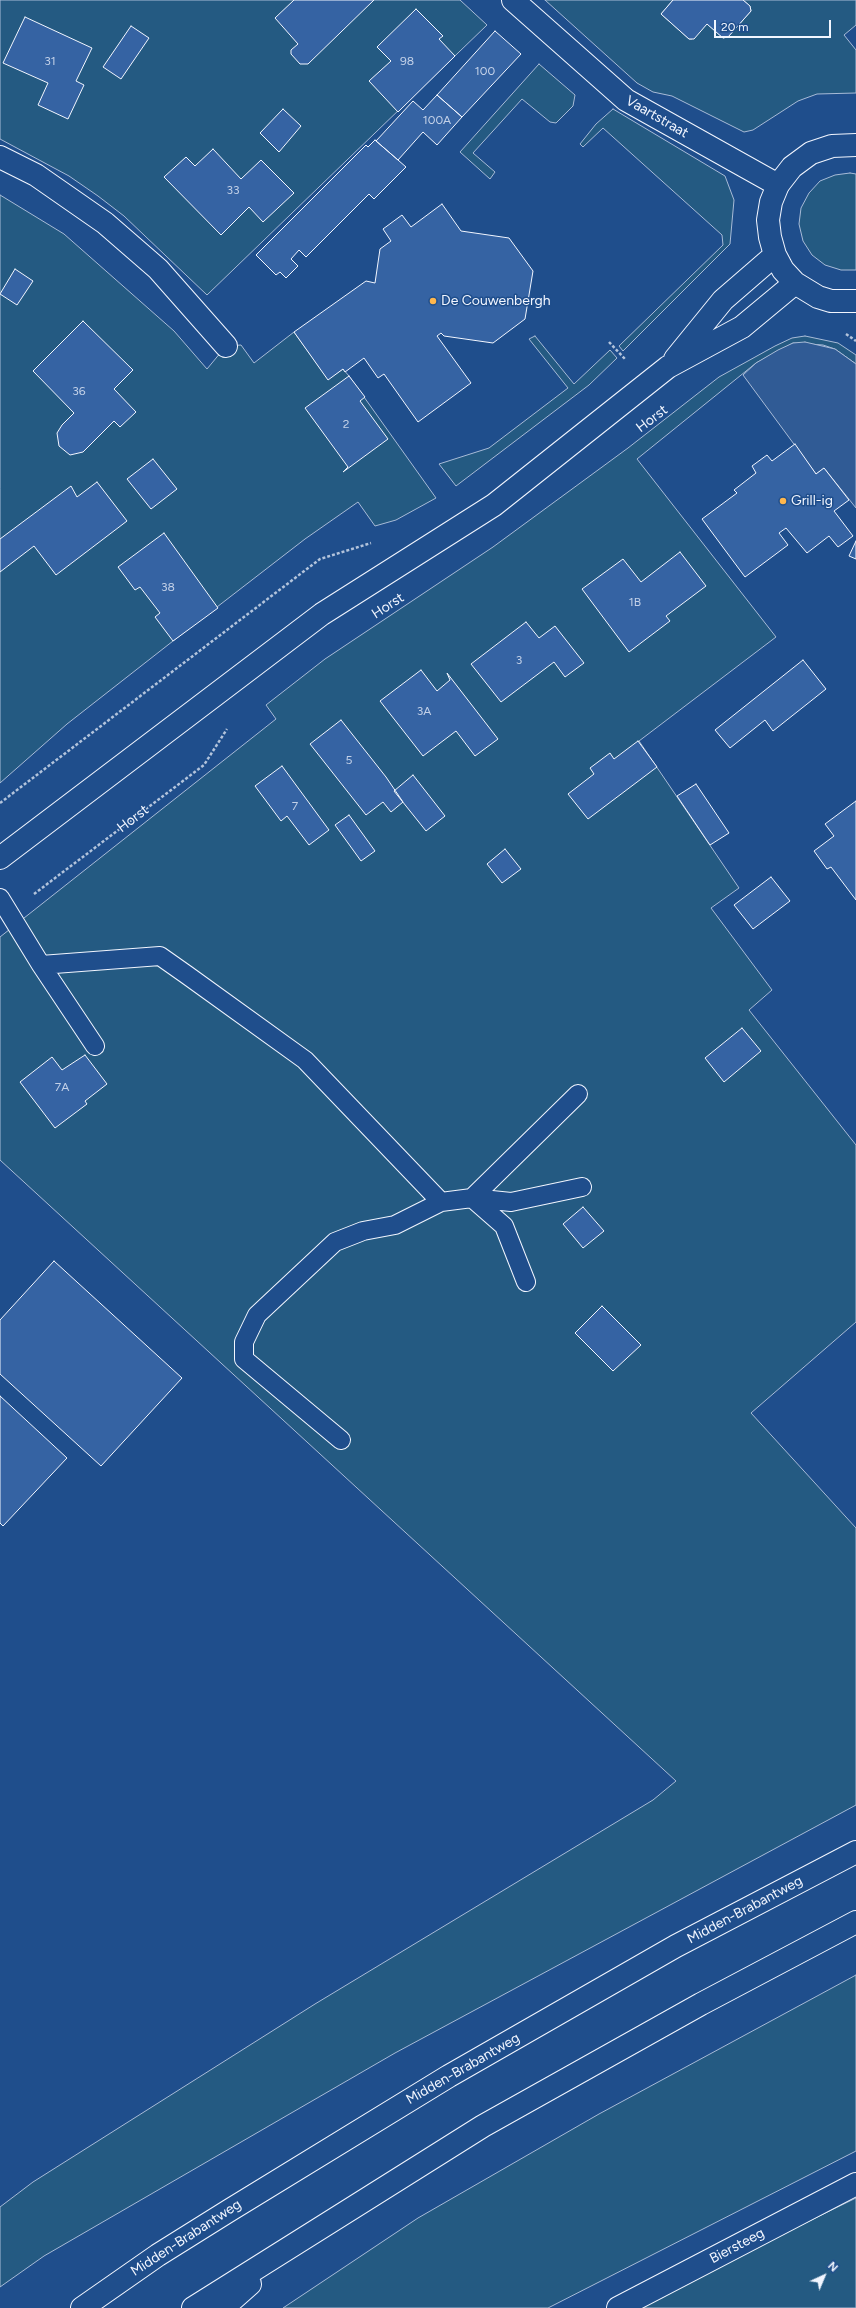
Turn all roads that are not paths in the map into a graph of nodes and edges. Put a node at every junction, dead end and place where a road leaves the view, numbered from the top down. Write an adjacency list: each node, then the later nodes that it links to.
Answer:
1 (513, 0): 4 (main road, Vaartstraat)
2 (856, 145): 4 (main road)
3 (0, 157): 8 (main road)
4 (778, 185): 5 (main road)
5 (775, 255): 6 (main road); 9 (main road, Horst)
6 (795, 283): 7 (main road); 9 (main road, Horst)
7 (856, 301)
8 (226, 346)
9 (668, 367): 10 (main road, Horst)
10 (0, 858)
11 (0, 898): 12 (lane)
12 (41, 965): 13 (lane); 17 (lane)
13 (95, 1046)
14 (578, 1094): 16 (lane)
15 (582, 1187): 16 (lane)
16 (472, 1198): 17 (lane); 18 (lane)
17 (441, 1202): 19 (lane)
18 (526, 1282)
19 (341, 1440)
20 (856, 1852): 24 (main road, Midden-Brabantweg)
21 (856, 1922): 23 (main road)
22 (856, 2184): 27 (main road, Biersteeg)
23 (300, 2239): 25 (main road); 26 (main road)
24 (82, 2308)
25 (193, 2308)
26 (223, 2308)
27 (618, 2308)

